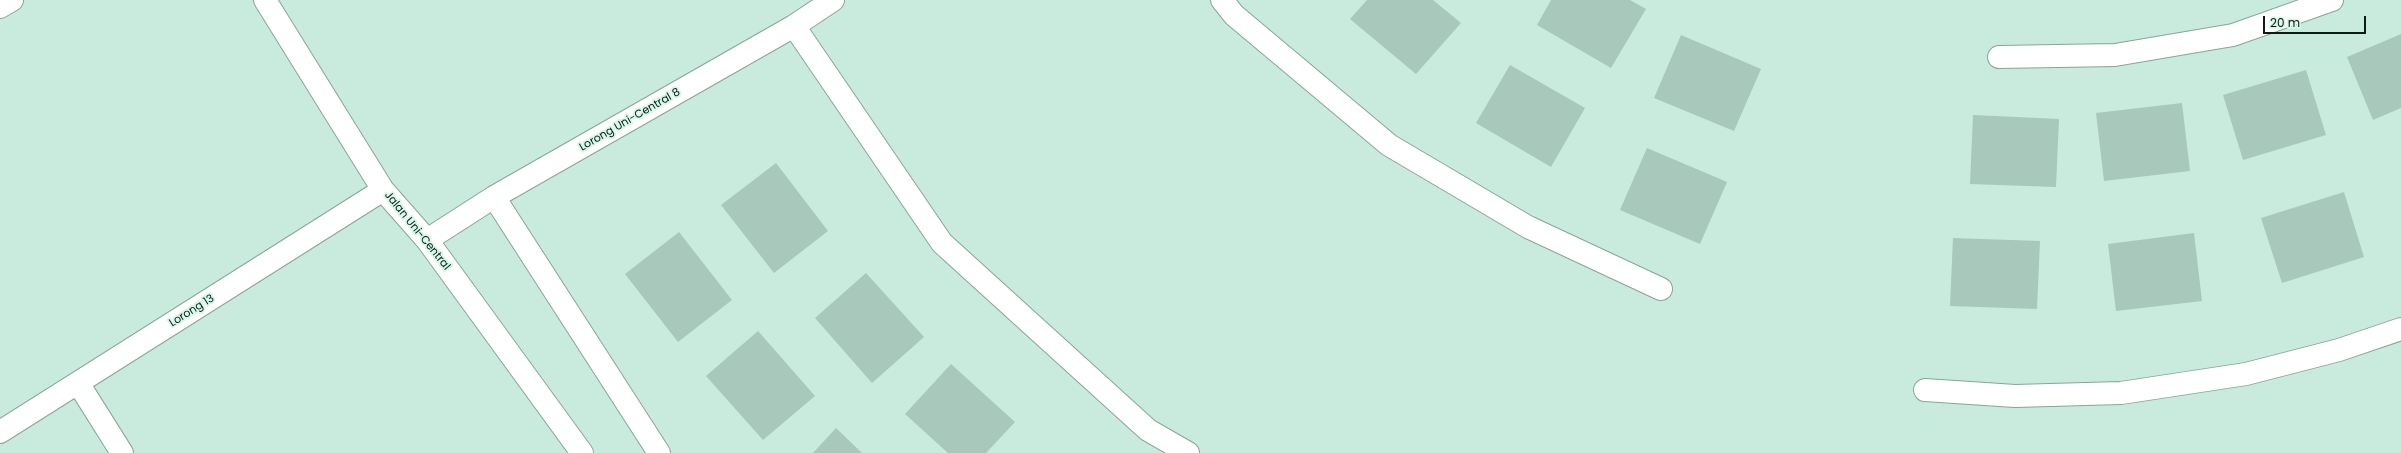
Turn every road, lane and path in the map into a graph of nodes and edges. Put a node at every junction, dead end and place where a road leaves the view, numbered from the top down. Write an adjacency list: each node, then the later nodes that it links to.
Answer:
1 (12, 0): 6 (street)
2 (265, 0): 9 (street, Jalan Uni-Central)
3 (833, 0): 7 (street, Lorong Uni-Central 8)
4 (1222, 0): 12 (street)
5 (2332, 0): 8 (street)
6 (0, 7)
7 (794, 26): 10 (street, Lorong Uni-Central 8); 20 (street)
8 (1999, 57)
9 (383, 190): 11 (street, Jalan Uni-Central); 14 (street, Lorong 13)
10 (494, 197): 11 (street, Lorong Uni-Central 8); 19 (street)
11 (427, 240): 18 (street, Jalan Uni-Central)
12 (1661, 289)
13 (2401, 329): 15 (street)
14 (78, 383): 16 (street, Lorong 13); 17 (street)
15 (1925, 390)
16 (0, 432)
17 (122, 453)
18 (582, 453)
19 (658, 453)
20 (1188, 453)

